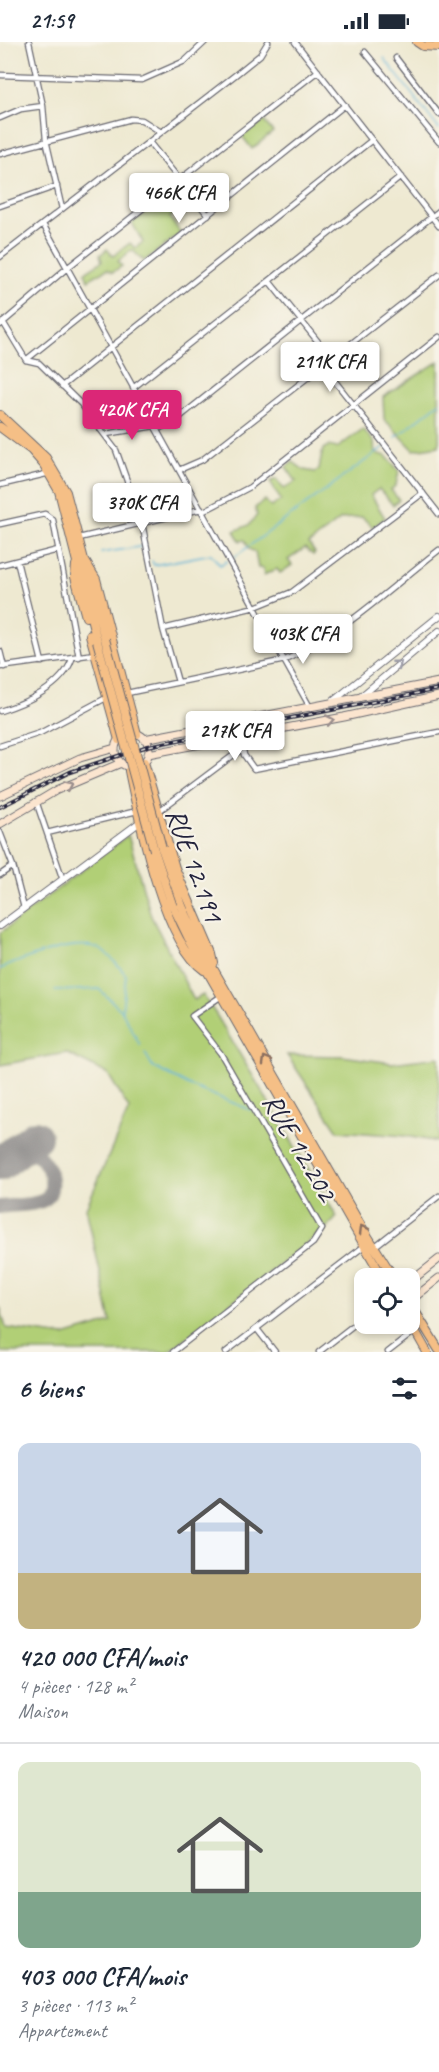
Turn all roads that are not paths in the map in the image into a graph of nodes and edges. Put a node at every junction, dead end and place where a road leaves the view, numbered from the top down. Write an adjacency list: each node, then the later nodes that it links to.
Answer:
1 (29, 42): 11 (street)
2 (206, 42): 11 (street)
3 (268, 42): 17 (street)
4 (296, 42): 9 (street)
5 (417, 42): 6 (highway)
6 (439, 47)
7 (365, 52): 21 (street)
8 (396, 58): 14 (street)
9 (318, 71): 13 (street); 24 (street)
10 (0, 75): 11 (street)
11 (35, 77): 12 (street)
12 (43, 105): 16 (street); 18 (street)
13 (345, 105): 19 (street); 29 (street)
14 (436, 107): 15 (street)
15 (439, 114)
16 (0, 118)
17 (161, 132): 18 (street); 20 (street)
18 (46, 140): 22 (street); 25 (street)
19 (372, 140): 23 (street); 41 (street)
20 (149, 142): 24 (street); 27 (street)
21 (439, 142)
22 (0, 154)
23 (401, 177): 30 (street); 36 (street)
24 (180, 180): 29 (street); 34 (street)
25 (57, 186): 26 (street); 27 (street)
26 (0, 206)
27 (62, 209): 31 (street)
28 (439, 211): 30 (street)
29 (208, 215): 37 (street)
30 (432, 216): 32 (street); 38 (street)
31 (44, 226): 33 (street); 34 (street)
32 (439, 226)
33 (0, 257)
34 (67, 268): 37 (street); 39 (street)
35 (439, 275): 42 (street)
36 (269, 281): 38 (street); 46 (street)
37 (91, 309): 41 (street); 43 (street)
38 (301, 319): 42 (street); 50 (street)
39 (2, 324): 43 (street)
40 (439, 337): 47 (street)
41 (111, 347): 45 (street); 46 (street)
42 (332, 359): 44 (street)
43 (27, 360): 45 (street)
44 (323, 366): 47 (street); 52 (street)
45 (62, 386): 51 (street)
46 (133, 388): 50 (street)
47 (355, 405): 55 (street); 56 (street)
48 (0, 416): 60 (main road, RUE 12.191)
49 (0, 427): 53 (main road, RUE 12.191)
50 (156, 428): 51 (street); 52 (street)
51 (106, 434): 58 (street)
52 (179, 470): 56 (street)
53 (50, 473): 54 (street); 63 (main road, RUE 12.191)
54 (0, 485)
55 (423, 492): 57 (street); 66 (street)
56 (201, 510): 58 (street); 66 (street)
57 (439, 514)
58 (142, 523): 60 (street); 68 (street)
59 (0, 524): 61 (street)
60 (78, 538): 63 (main road, RUE 12.191)
61 (58, 550): 64 (street); 72 (street)
62 (439, 550): 74 (street)
63 (80, 560): 71 (main road); 79 (main road); 109 (main road, RUE 12.191, bridge)
64 (17, 561): 65 (street); 75 (street)
65 (0, 565)
66 (255, 608): 68 (street); 74 (street)
67 (439, 616): 83 (street)
68 (163, 629): 77 (street)
69 (439, 631): 82 (street, one-way to 69)
70 (0, 651): 76 (street)
71 (95, 654): 72 (street); 81 (main road)
72 (79, 657): 73 (street)
73 (72, 659): 75 (street); 85 (street)
74 (285, 660): 77 (street); 84 (street)
75 (42, 663): 76 (street)
76 (2, 667)
77 (178, 682): 79 (street)
78 (439, 682): 82 (main road)
79 (127, 693): 87 (main road)
80 (439, 696): 88 (main road, one-way to 80)
81 (106, 698): 90 (main road); 91 (street)
82 (359, 698): 83 (main road)
83 (329, 704): 84 (main road)
84 (311, 709): 89 (main road)
85 (0, 711)
86 (439, 732): 92 (street)
87 (136, 734): 89 (main road); 90 (main road)
88 (241, 737): 92 (street); 93 (main road)
89 (144, 739): 93 (main road)
90 (117, 744): 95 (main road); 96 (main road)
91 (0, 746)
92 (243, 748): 98 (street)
93 (148, 754): 94 (main road)
94 (144, 762): 95 (main road); 98 (main road)
95 (125, 765): 97 (main road, one-way to 95); 99 (main road)
96 (0, 796)
97 (36, 801): 101 (main road); 103 (street)
98 (159, 811): 109 (main road)
99 (137, 812): 100 (main road); 103 (street)
100 (140, 822): 106 (street); 109 (main road)
101 (0, 824)
102 (0, 832): 104 (street)
103 (47, 833): 106 (street)
104 (13, 866): 105 (street); 107 (street)
105 (0, 875)
106 (63, 880): 107 (street)
107 (24, 908): 108 (street)
108 (0, 926)
109 (211, 970): 110 (main road, RUE 12.191); 113 (main road, RUE 12.191, one-way to 109)
110 (220, 997): 112 (main road, RUE 12.191); 127 (street, RUE 12.202)
111 (439, 1196): 113 (street)
112 (363, 1247): 115 (main road, RUE 12.191); 122 (street)
113 (374, 1247): 116 (main road, RUE 12.191)
114 (439, 1259): 117 (main road)
115 (377, 1268)
116 (388, 1268)
117 (420, 1274)
118 (439, 1278): 119 (main road)
119 (420, 1294)
120 (420, 1316): 125 (main road)
121 (354, 1325): 130 (street)
122 (256, 1329): 128 (street); 129 (street)
123 (411, 1334): 131 (street)
124 (417, 1334): 132 (main road)
125 (436, 1338): 126 (main road)
126 (439, 1350)
127 (173, 1352)
128 (226, 1352)
129 (274, 1352)
130 (319, 1352)
131 (388, 1352)
132 (427, 1352)

